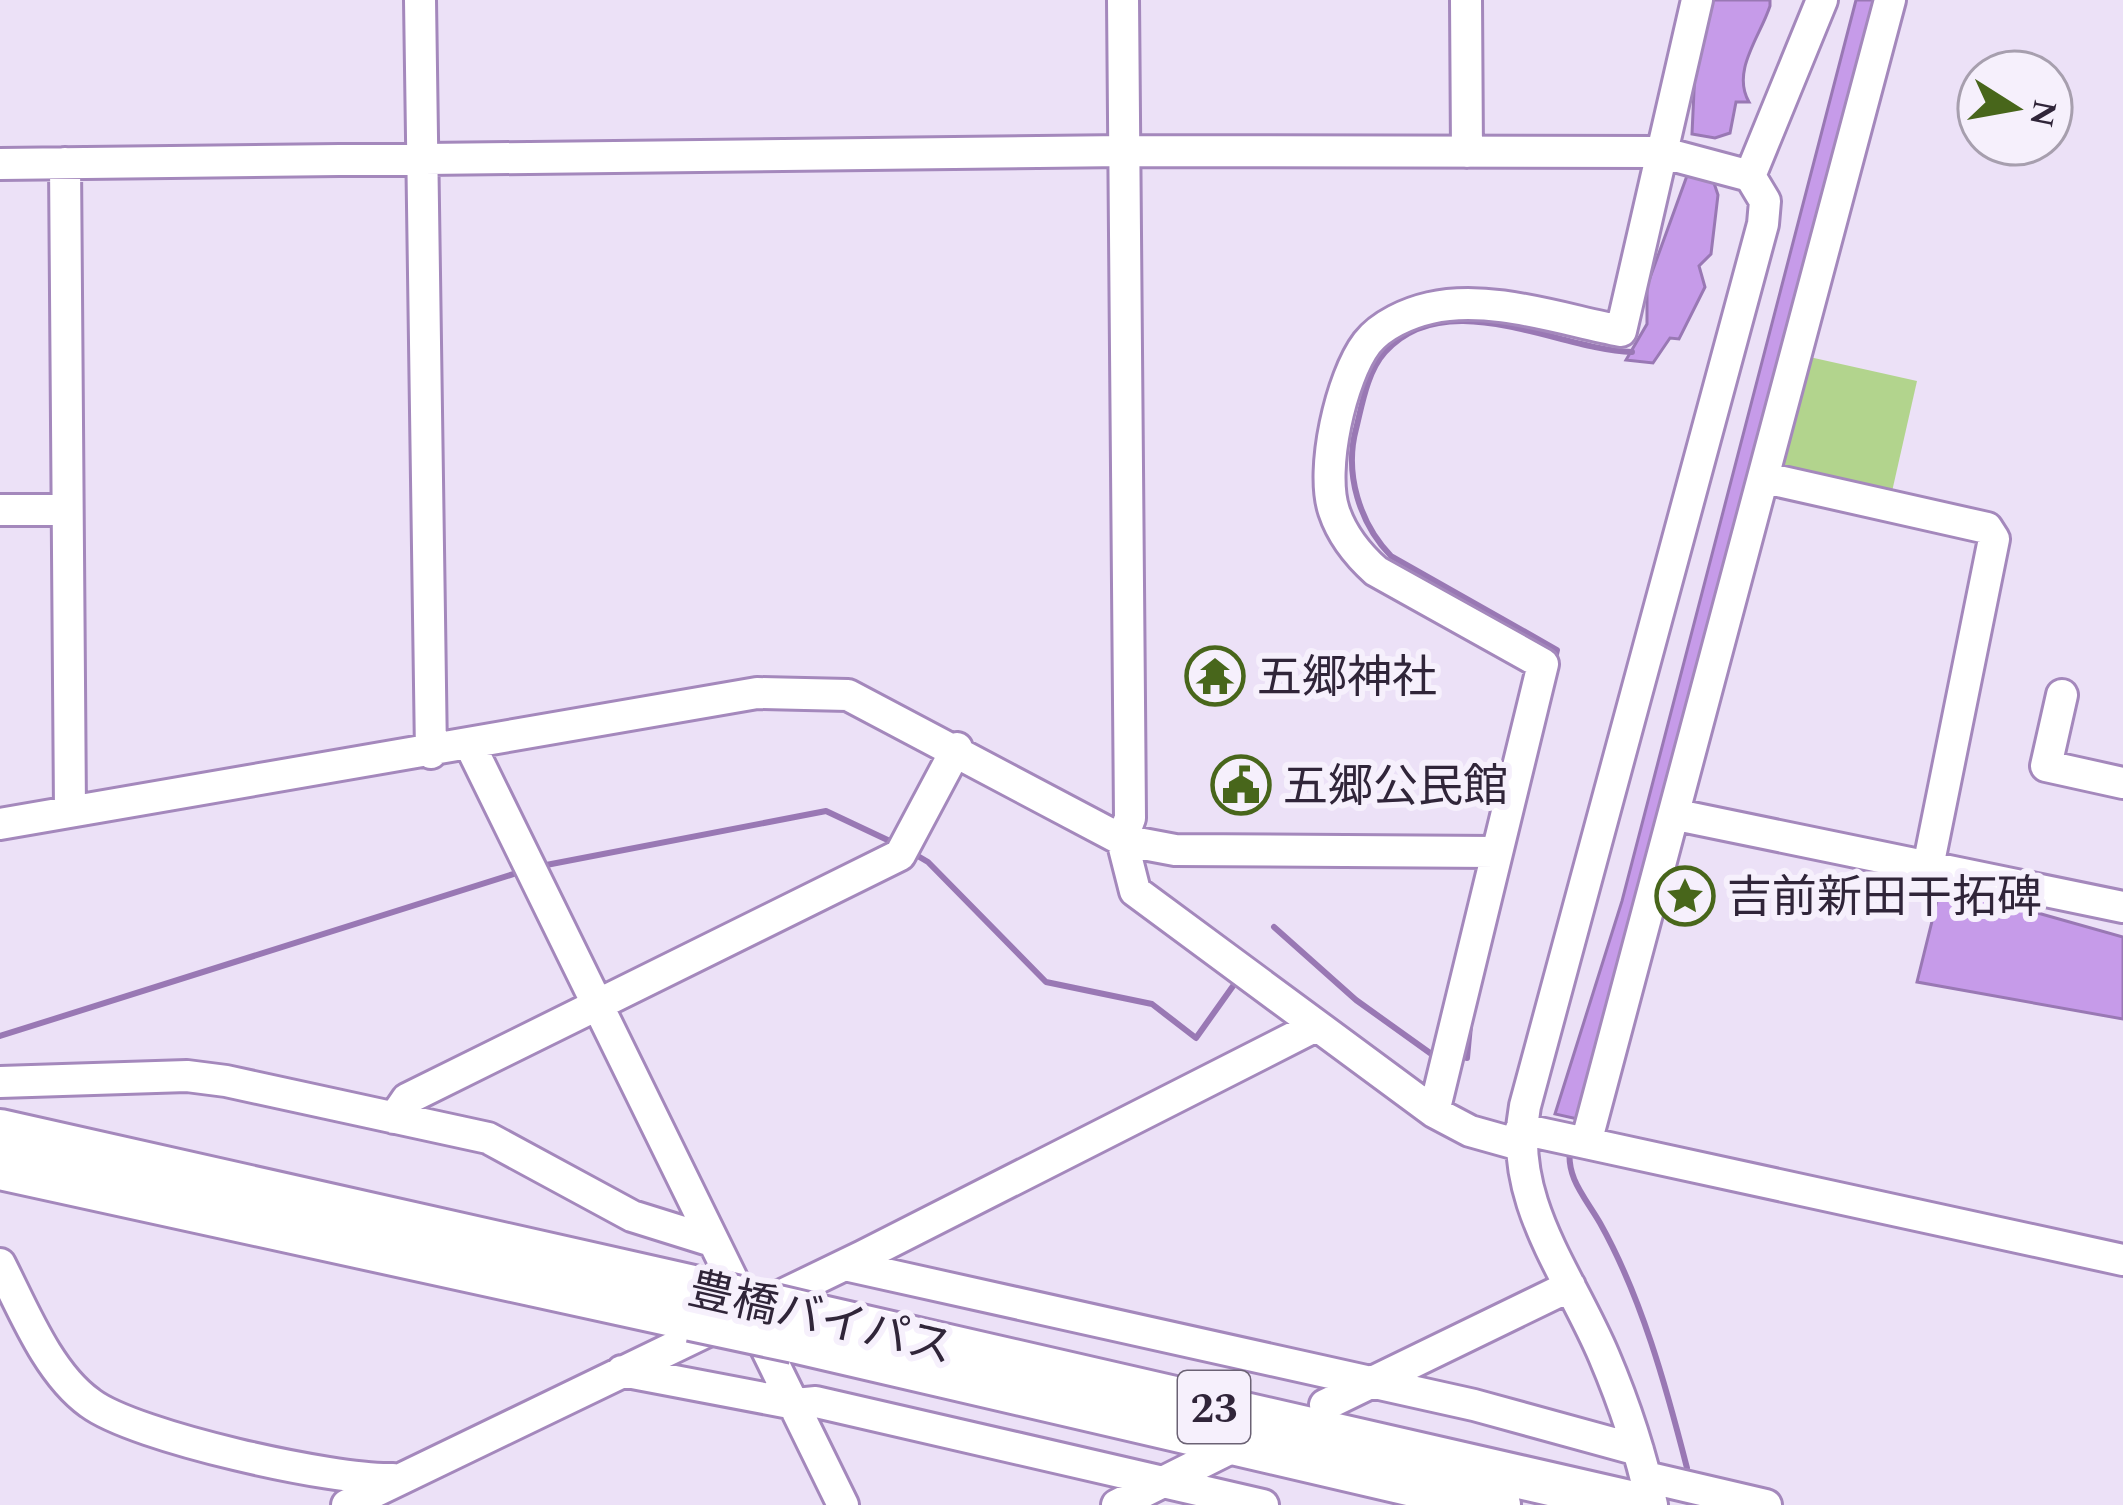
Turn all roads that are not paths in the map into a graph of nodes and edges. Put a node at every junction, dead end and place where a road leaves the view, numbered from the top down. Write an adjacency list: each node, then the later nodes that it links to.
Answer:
1 (420, 0): 10 (street)
2 (1123, 0): 7 (street)
3 (1466, 0): 8 (street)
4 (1696, 0): 9 (street)
5 (1822, 0): 13 (street)
6 (1890, 0): 14 (street)
7 (1125, 151): 8 (street); 10 (street); 25 (street)
8 (1467, 152): 9 (street)
9 (1660, 152): 13 (street); 26 (street)
10 (422, 159): 12 (street); 20 (street)
11 (0, 164): 12 (street)
12 (65, 164): 16 (street)
13 (1737, 170): 35 (street)
14 (1765, 478): 23 (street); 27 (street)
15 (0, 510): 16 (street)
16 (68, 510): 22 (street)
17 (2062, 695): 21 (street)
18 (470, 745): 19 (street); 20 (street); 29 (street)
19 (957, 748): 25 (street); 29 (street)
20 (431, 753): 22 (street)
21 (2123, 783)
22 (70, 811): 24 (street)
23 (1677, 815): 27 (street); 36 (street)
24 (0, 824)
25 (1122, 840): 26 (street); 30 (street)
26 (1495, 852): 32 (street)
27 (1928, 867): 28 (street)
28 (2123, 907)
29 (602, 1006): 33 (street); 38 (street)
30 (1316, 1026): 32 (street); 40 (street)
31 (0, 1082): 33 (street)
32 (1433, 1112): 35 (street)
33 (394, 1118): 38 (street)
34 (0, 1131): 43 (highway, 豊橋バイパス / 23)
35 (1520, 1137): 36 (street); 42 (street)
36 (1575, 1140): 39 (street)
37 (0, 1168): 43 (highway, 豊橋バイパス / 23)
38 (712, 1241): 44 (street)
39 (2123, 1260)
40 (845, 1265): 44 (street); 47 (street)
41 (5, 1284): 51 (street)
42 (1570, 1286): 47 (street); 53 (street)
43 (692, 1303): 45 (highway, 豊橋バイパス / 23, bridge)
44 (748, 1312): 46 (street); 48 (street)
45 (801, 1327): 53 (highway, 豊橋バイパス / 23); 58 (highway, 豊橋バイパス / 23)
46 (622, 1371): 48 (street); 51 (street)
47 (1371, 1383): 49 (street); 53 (street)
48 (795, 1404): 52 (street); 55 (street)
49 (1325, 1405)
50 (1229, 1449): 52 (street)
51 (399, 1479): 54 (street)
52 (1165, 1481): 56 (street); 57 (street)
53 (1640, 1488): 59 (street)
54 (347, 1505)
55 (843, 1505)
56 (1117, 1505)
57 (1263, 1505)
58 (1499, 1505)
59 (1766, 1505)

